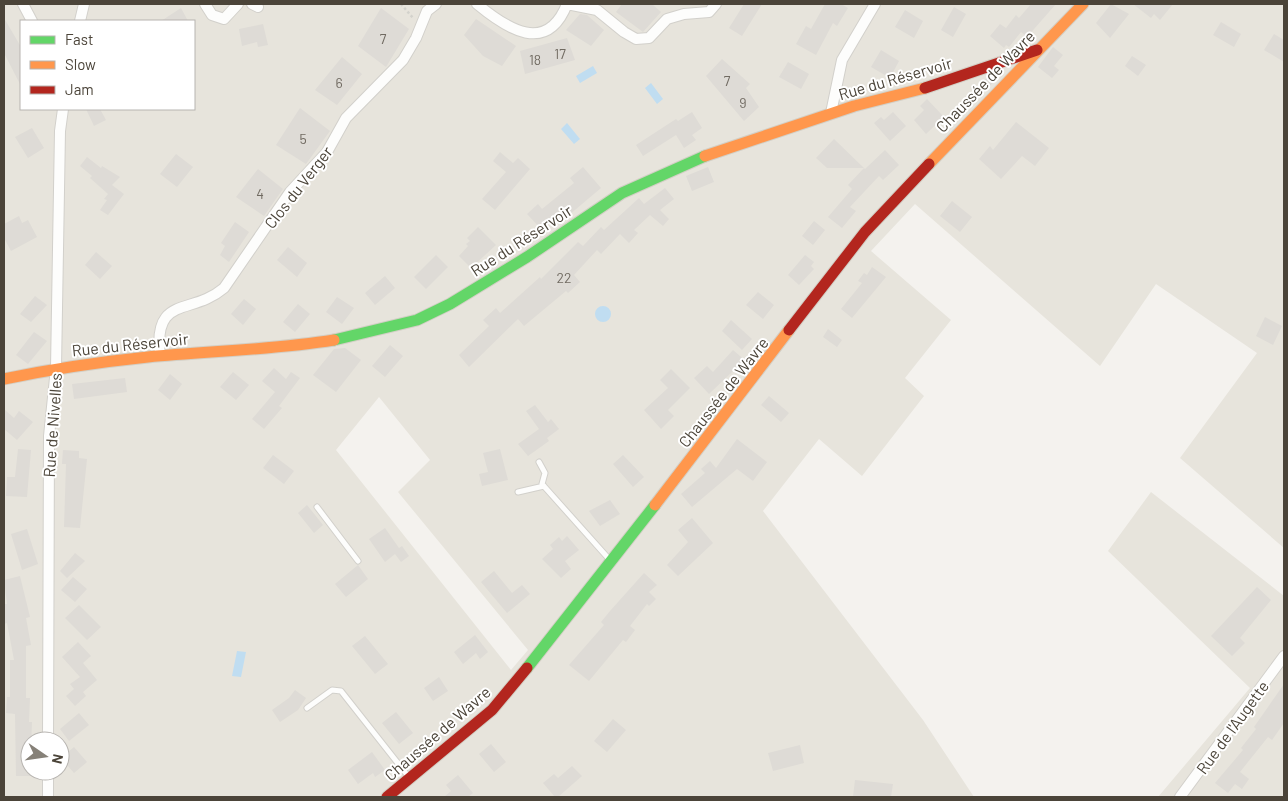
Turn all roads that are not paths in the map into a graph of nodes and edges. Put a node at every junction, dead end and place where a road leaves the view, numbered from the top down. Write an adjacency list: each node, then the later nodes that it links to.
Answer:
1 (23, 4): 11 (street)
2 (84, 4): 12 (street)
3 (205, 4): 4 (street)
4 (238, 4)
5 (436, 4): 16 (street, Clos du Verger)
6 (477, 4): 7 (street)
7 (567, 4): 8 (street)
8 (716, 4)
9 (875, 4): 15 (street)
10 (1084, 4): 13 (street, Chaussée de Wavre)
11 (31, 20)
12 (80, 20)
13 (1037, 50): 15 (street, Rue du Réservoir); 24 (street, Chaussée de Wavre)
14 (63, 110): 17 (street, Rue de Nivelles)
15 (831, 113): 16 (street, Rue du Réservoir)
16 (160, 356): 17 (street, Rue du Réservoir)
17 (56, 368): 18 (street, Rue du Réservoir); 27 (street, Rue de Nivelles)
18 (4, 379)
19 (539, 462): 20 (lane)
20 (544, 486): 21 (lane); 24 (lane)
21 (518, 492)
22 (316, 507): 23 (lane)
23 (358, 560)
24 (611, 562): 28 (street, Chaussée de Wavre)
25 (1284, 656): 32 (street, Rue de l'Augette)
26 (307, 708): 28 (lane)
27 (48, 731)
28 (409, 779): 31 (street, Chaussée de Wavre)
29 (48, 781): 30 (street)
30 (48, 797)
31 (387, 797)
32 (1180, 797)

